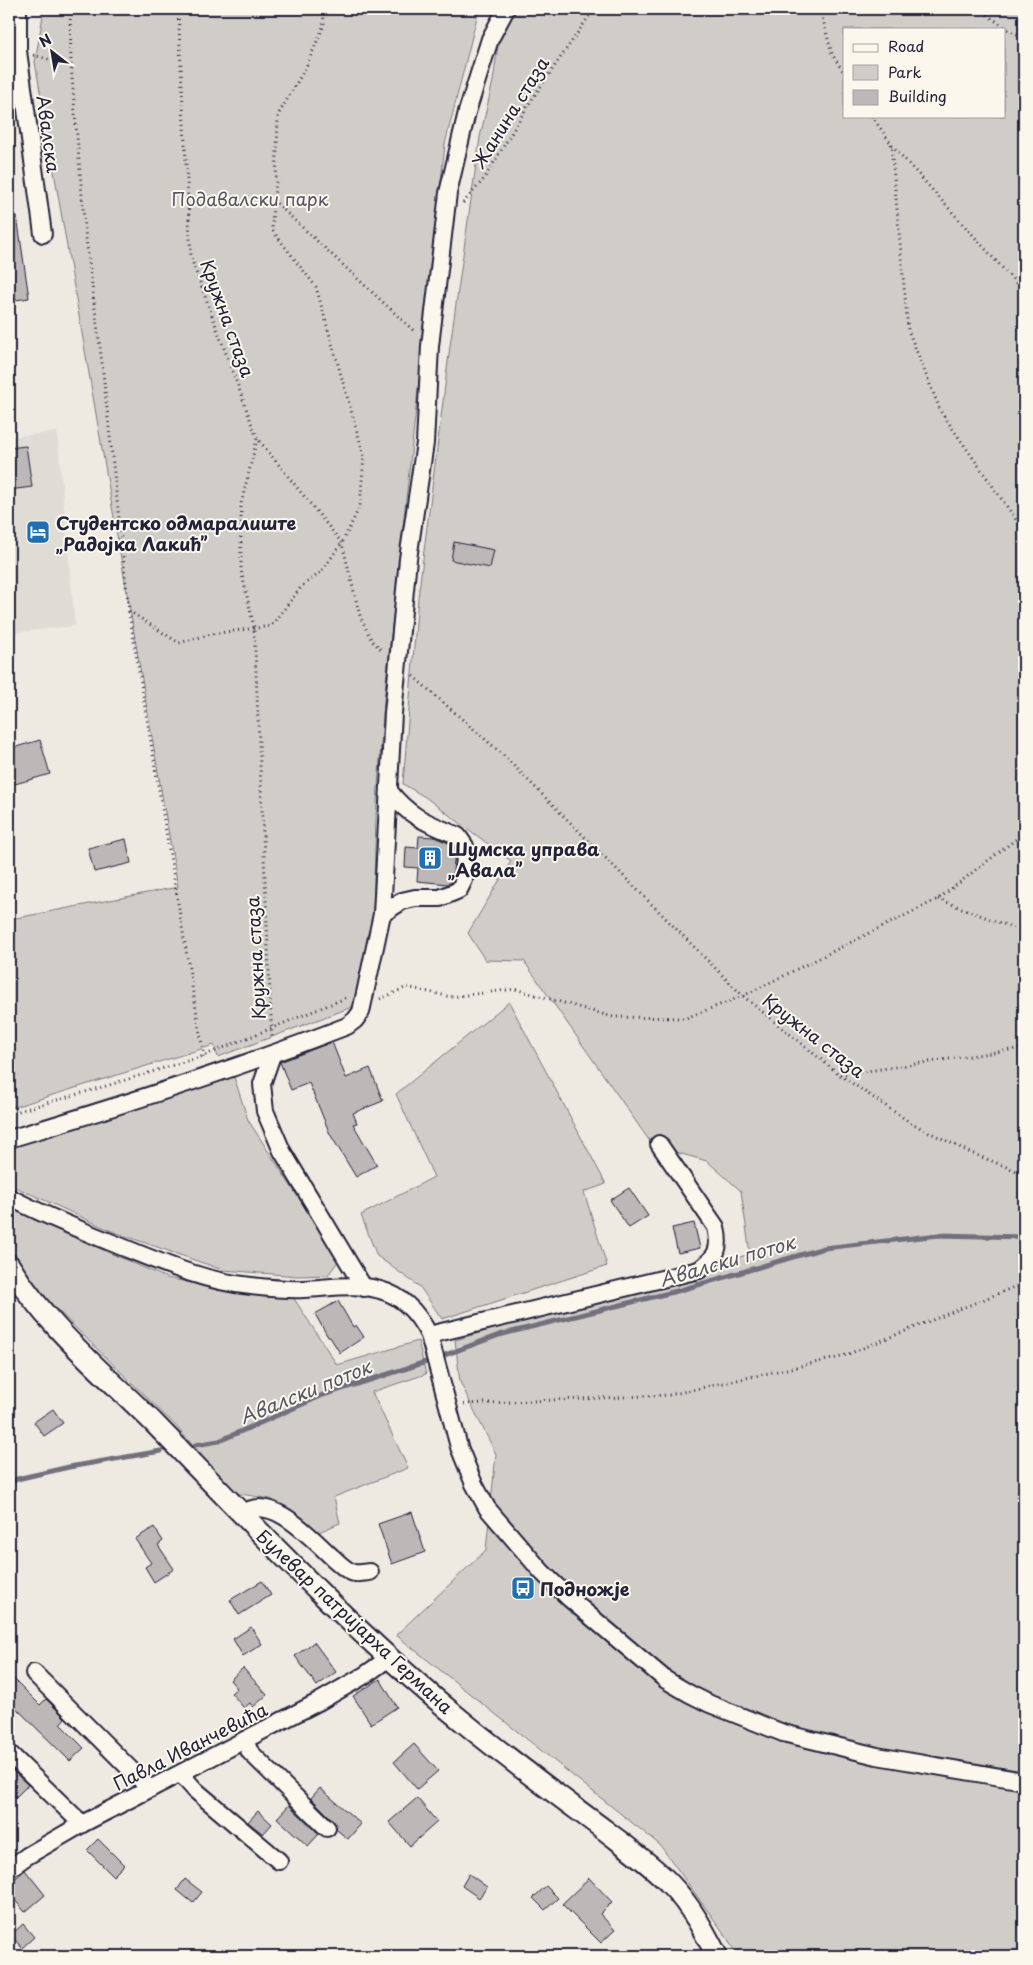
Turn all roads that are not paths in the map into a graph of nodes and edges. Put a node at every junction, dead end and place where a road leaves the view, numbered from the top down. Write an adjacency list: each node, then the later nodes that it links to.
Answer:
1 (18, 9): 3 (street, Авалска)
2 (506, 9): 5 (street)
3 (13, 52): 4 (street, Авалска)
4 (43, 234)
5 (389, 791): 6 (street); 6 (street)
6 (382, 914): 7 (street)
7 (272, 1055): 8 (street); 12 (street)
8 (9, 1139)
9 (659, 1144): 13 (street)
10 (9, 1197): 12 (street)
11 (9, 1265): 14 (main road, Булевар патријарха Германа)
12 (364, 1288): 13 (street)
13 (429, 1336): 21 (street)
14 (242, 1514): 15 (street); 16 (main road, Булевар патријарха Германа)
15 (370, 1572)
16 (389, 1658): 18 (street, Павла Иванчевића); 27 (main road, Булевар патријарха Германа)
17 (34, 1673): 22 (street)
18 (245, 1741): 20 (street, Павла Иванчевића); 24 (street)
19 (9, 1752): 23 (street)
20 (181, 1774): 22 (street, Павла Иванчевића); 25 (street)
21 (1024, 1781)
22 (150, 1789): 23 (street, Павла Иванчевића)
23 (82, 1824): 26 (street, Павла Иванчевића)
24 (327, 1828)
25 (279, 1861)
26 (9, 1869)
27 (717, 1956)

